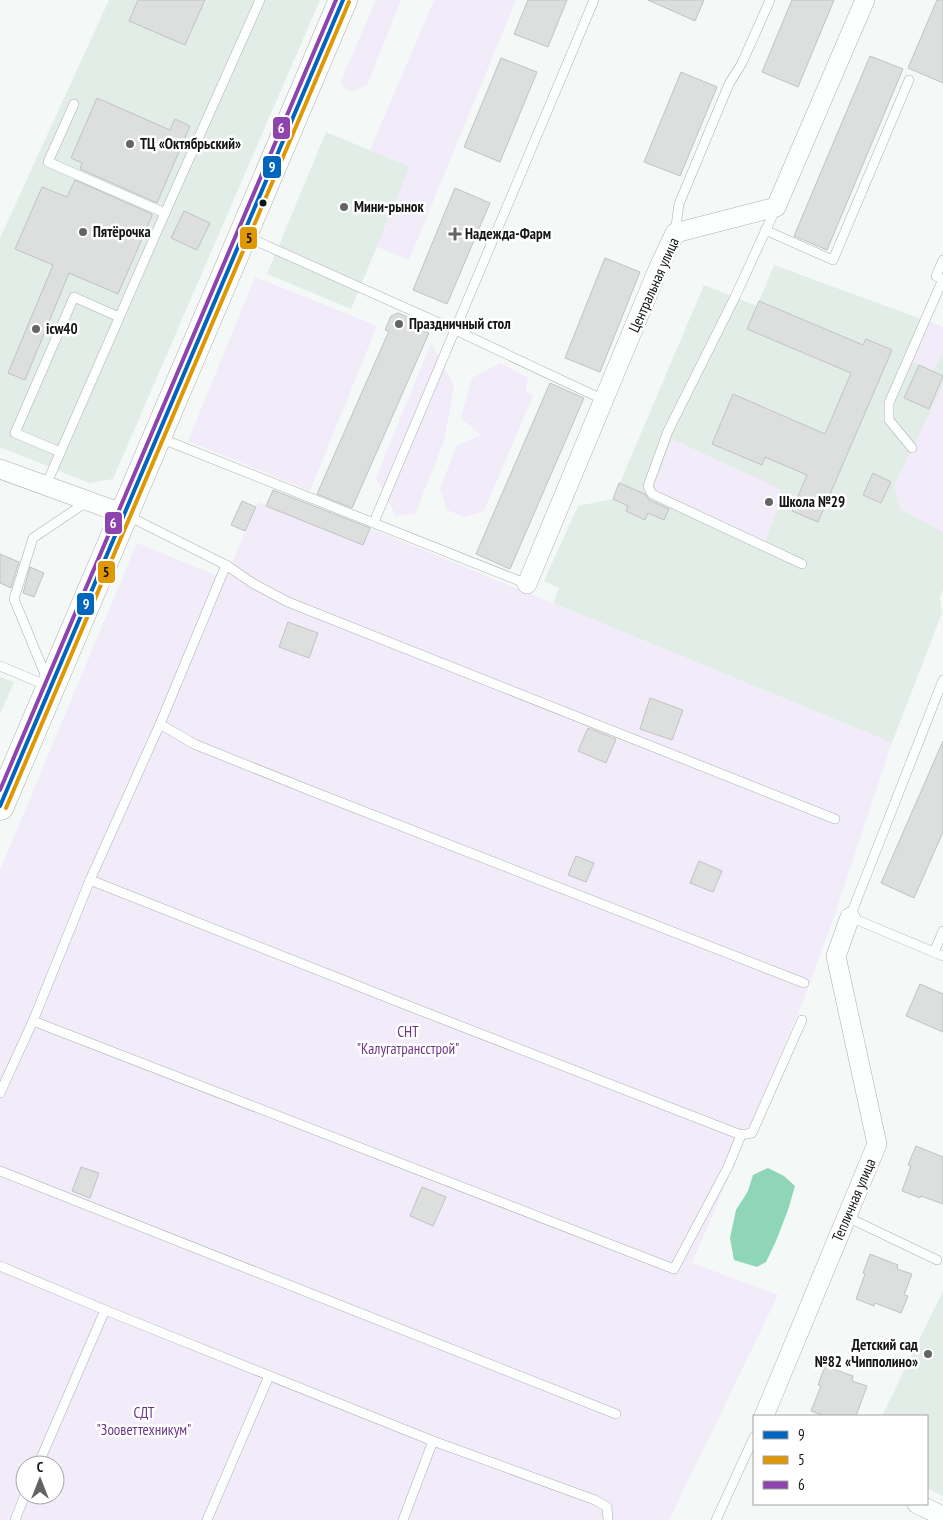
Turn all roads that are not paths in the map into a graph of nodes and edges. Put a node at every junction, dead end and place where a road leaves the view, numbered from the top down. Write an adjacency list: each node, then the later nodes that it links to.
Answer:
1 (260, 0): 9 (lane)
2 (343, 0): 12 (main road)
3 (594, 0): 16 (lane)
4 (770, 0): 11 (lane)
5 (865, 0): 8 (street)
6 (909, 80): 10 (lane)
7 (74, 104): 9 (lane)
8 (776, 207): 10 (lane); 11 (street, Центральная улица)
9 (165, 213): 15 (lane)
10 (765, 230): 26 (lane)
11 (676, 233): 17 (street, Центральная улица)
12 (243, 235): 16 (lane); 18 (main road)
13 (943, 260): 14 (lane)
14 (943, 279): 19 (lane)
15 (119, 317): 20 (lane); 20 (lane)
16 (455, 330): 17 (lane); 25 (lane)
17 (605, 400): 28 (street, Центральная улица)
18 (157, 437): 24 (main road); 25 (lane)
19 (912, 448)
20 (60, 452): 22 (lane)
21 (0, 468): 22 (street)
22 (46, 485): 23 (street)
23 (89, 501): 24 (street); 31 (lane)
24 (124, 514): 27 (lane); 31 (main road)
25 (374, 522): 28 (lane)
26 (802, 564)
27 (226, 565): 32 (lane); 34 (lane)
28 (527, 584)
29 (0, 666): 31 (lane)
30 (943, 680): 36 (lane)
31 (51, 687): 33 (main road)
32 (160, 724): 35 (lane); 40 (lane)
33 (0, 806)
34 (834, 819)
35 (90, 880): 42 (lane); 44 (lane)
36 (850, 917): 38 (lane); 46 (street, Тепличная улица)
37 (943, 931): 38 (lane)
38 (934, 952): 39 (lane)
39 (943, 956)
40 (804, 983)
41 (802, 1020): 44 (lane)
42 (33, 1021): 43 (lane); 44 (lane)
43 (0, 1094)
44 (741, 1135)
45 (0, 1171): 51 (lane)
46 (847, 1217): 47 (lane); 52 (street, Тепличная улица)
47 (936, 1260)
48 (0, 1266): 49 (lane)
49 (105, 1310): 50 (lane); 55 (lane)
50 (269, 1376): 54 (lane); 60 (lane)
51 (616, 1414)
52 (764, 1415)
53 (753, 1439): 63 (lane)
54 (433, 1441): 61 (lane); 62 (lane)
55 (42, 1455)
56 (21, 1505): 59 (lane)
57 (919, 1505): 58 (street)
58 (943, 1516)
59 (15, 1520)
60 (207, 1520)
61 (403, 1520)
62 (608, 1520)
63 (716, 1520)

